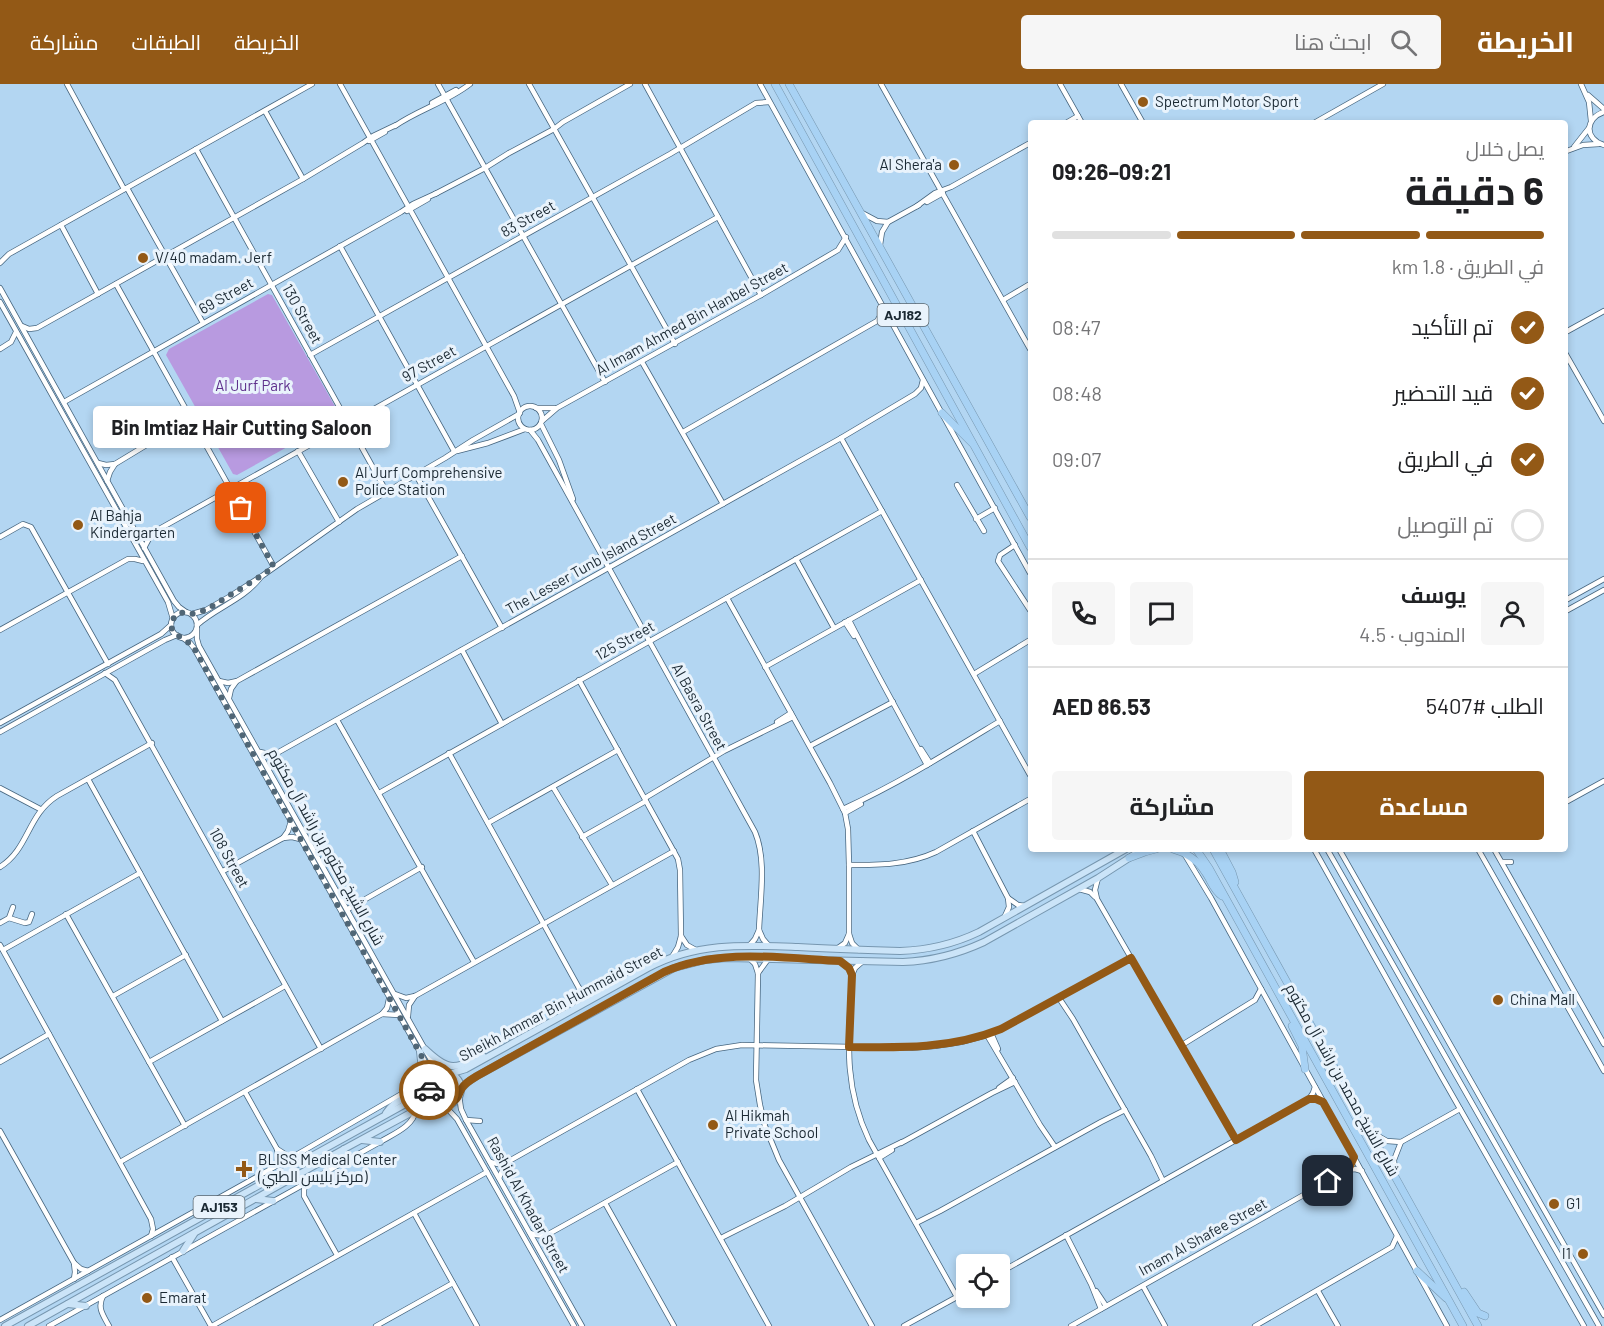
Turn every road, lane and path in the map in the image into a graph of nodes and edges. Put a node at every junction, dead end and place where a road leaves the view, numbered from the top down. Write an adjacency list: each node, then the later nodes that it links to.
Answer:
1 (67, 84): 40 (street)
2 (312, 84): 23 (street)
3 (340, 84): 31 (street)
4 (438, 84): 19 (street)
5 (470, 84): 19 (street)
6 (529, 84): 30 (street)
7 (630, 84): 30 (street, 69 Street)
8 (645, 84): 34 (street)
9 (760, 84): 17 (street)
10 (775, 84): 109 (highway, AJ182)
11 (789, 84): 44 (highway, AJ182)
12 (881, 84): 41 (street)
13 (1060, 84): 24 (street)
14 (1121, 84): 27 (street)
15 (1383, 84): 28 (street)
16 (1581, 84): 18 (street)
17 (764, 91): 20 (street); 21 (street, 83 Street)
18 (1586, 93): 22 (street); 29 (street)
19 (445, 97): 31 (street); 38 (street)
20 (770, 102): 21 (street, 83 Street); 50 (street)
21 (756, 103): 34 (street, 83 Street)
22 (1604, 110): 29 (street)
23 (265, 111): 36 (street); 39 (street)
24 (1078, 116): 25 (street); 26 (street)
25 (1071, 120)
26 (1080, 120)
27 (1141, 120)
28 (1319, 120)
29 (1590, 124): 33 (street); 35 (street)
30 (553, 127): 38 (street, 69 Street); 42 (street)
31 (370, 139): 39 (street); 43 (street)
32 (1028, 144): 41 (street)
33 (1602, 145): 35 (street)
34 (680, 148): 42 (street, 83 Street); 45 (street)
35 (1572, 148): 37 (street)
36 (196, 149): 40 (street); 46 (street, 130 Street)
37 (1568, 150)
38 (484, 167): 43 (street, 69 Street); 49 (street)
39 (303, 179): 46 (street)
40 (126, 189): 48 (street); 57 (street)
41 (942, 192): 47 (street); 67 (street)
42 (592, 197): 49 (street, 83 Street); 59 (street)
43 (409, 208): 51 (street, 69 Street); 60 (street)
44 (861, 212): 47 (street); 52 (highway, AJ182)
45 (718, 217): 59 (street, 97 Street); 66 (street)
46 (234, 218): 57 (street); 62 (street, 130 Street)
47 (888, 222): 52 (street)
48 (61, 225): 55 (street); 65 (street)
49 (523, 236): 60 (street, 83 Street); 69 (street)
50 (846, 237): 53 (street, Al Imam Ahmed Bin Hanbel Street); 54 (street)
51 (340, 246): 62 (street, 69 Street); 72 (street)
52 (880, 248): 123 (highway, AJ182)
53 (838, 250): 54 (street); 66 (street, Al Imam Ahmed Bin Hanbel Street)
54 (853, 251): 70 (street)
55 (9, 254): 56 (street); 58 (street)
56 (0, 256)
57 (166, 256): 61 (street); 75 (street)
58 (0, 263)
59 (631, 265): 69 (street, 97 Street); 81 (street)
60 (448, 278): 72 (street, 83 Street); 85 (street)
61 (116, 284): 65 (street); 87 (street)
62 (271, 285): 75 (street, 69 Street); 88 (street, 130 Street)
63 (1028, 286): 67 (street)
64 (0, 288): 76 (street)
65 (98, 294): 77 (street)
66 (761, 295): 81 (street, Al Imam Ahmed Bin Hanbel Street)
67 (1003, 300): 83 (street)
68 (0, 302): 78 (street)
69 (561, 304): 85 (street, 97 Street); 92 (street)
70 (884, 309): 73 (street); 74 (street)
71 (1604, 311): 79 (street)
72 (378, 317): 88 (street, 83 Street); 93 (street)
73 (877, 321): 74 (street); 107 (street)
74 (891, 321): 91 (street)
75 (203, 323): 87 (street, 69 Street)
76 (22, 326): 77 (street); 80 (street)
77 (37, 328): 80 (street)
78 (16, 331): 82 (street); 84 (street)
79 (1568, 331)
80 (31, 342): 97 (street)
81 (675, 344): 90 (street, Al Imam Ahmed Bin Hanbel Street)
82 (8, 345): 84 (street); 86 (street)
83 (1028, 345)
84 (24, 346): 131 (street)
85 (486, 346): 93 (street, 97 Street); 96 (street)
86 (0, 349)
87 (154, 351): 97 (street, 69 Street); 102 (street)
88 (310, 355): 104 (street, 130 Street)
89 (1568, 358): 103 (street)
90 (642, 362): 92 (street, Al Imam Ahmed Bin Hanbel Street); 107 (street)
91 (923, 380): 94 (street, The Lesser Tunb Island Street); 95 (street)
92 (605, 382): 99 (street, Al Imam Ahmed Bin Hanbel Street)
93 (416, 385): 104 (street, 97 Street); 111 (street)
94 (915, 394): 95 (street); 108 (street, The Lesser Tunb Island Street)
95 (930, 394): 101 (street)
96 (514, 396): 98 (street); 100 (street)
97 (64, 402): 112 (street)
98 (534, 407): 99 (street, Al Imam Ahmed Bin Hanbel Street); 100 (street); 105 (street)
99 (557, 408): 105 (street, Al Imam Ahmed Bin Hanbel Street)
100 (519, 413): 106 (street); 111 (street)
101 (942, 413): 109 (highway); 121 (street)
102 (192, 419): 113 (street); 117 (street)
103 (1604, 421)
104 (349, 423): 110 (street, 97 Street); 118 (street, 130 Street)
105 (541, 423): 106 (street); 120 (street, Al Basra Street)
106 (527, 429): 111 (street); 120 (street, Al Basra Street)
107 (682, 432): 119 (street)
108 (842, 438): 119 (street, The Lesser Tunb Island Street); 122 (street)
109 (975, 446): 130 (highway, AJ182)
110 (298, 451): 117 (street, 97 Street); 125 (street)
111 (454, 451): 114 (street)
112 (97, 462): 113 (street); 115 (street)
113 (116, 464): 115 (street)
114 (416, 475): 118 (street); 134 (street)
115 (107, 481): 126 (street)
116 (957, 485): 124 (street)
117 (230, 489): 128 (street, 97 Street); 138 (street)
118 (387, 491): 125 (street)
119 (723, 504): 139 (street, The Lesser Tunb Island Street)
120 (575, 507): 139 (street, Al Basra Street)
121 (995, 508): 124 (street); 132 (street)
122 (882, 511): 136 (street, 125 Street); 143 (street)
123 (1028, 513)
124 (976, 519): 127 (street)
125 (339, 522): 138 (street)
126 (135, 531): 128 (street); 133 (street)
127 (984, 531)
128 (152, 533): 133 (street)
129 (0, 537): 145 (street)
130 (1028, 543)
131 (135, 545): 135 (street); 137 (street)
132 (1015, 545): 140 (street); 148 (street)
133 (144, 548): 150 (street)
134 (462, 556): 154 (street); 169 (street)
135 (128, 559): 137 (street); 145 (street)
136 (796, 559): 146 (street, 125 Street); 155 (street)
137 (144, 561): 152 (street)
138 (274, 567): 141 (street)
139 (608, 568): 154 (street, The Lesser Tunb Island Street); 158 (street, Al Basra Street)
140 (1028, 569)
141 (261, 576): 150 (street); 153 (street)
142 (1604, 579): 147 (street)
143 (921, 580): 151 (street); 165 (street)
144 (1604, 590): 149 (street)
145 (68, 593): 156 (street); 161 (street)
146 (727, 598): 158 (street, 125 Street); 163 (street)
147 (1568, 600)
148 (1028, 607)
149 (1568, 610)
150 (189, 613): 152 (street); 153 (street)
151 (847, 621): 155 (street); 171 (street)
152 (172, 622): 157 (street); 161 (street)
153 (197, 626): 157 (street); 168 (street, شارع الشيخ مكتوم بن راشد آل مكتوم)
154 (502, 628): 160 (street, The Lesser Tunb Island Street)
155 (834, 628): 163 (street)
156 (0, 630)
157 (180, 636): 162 (street); 198 (street, شارع الشيخ مكتوم بن راشد آل مكتوم)
158 (649, 641): 167 (street, 125 Street); 184 (street, Al Basra Street)
159 (1028, 641): 165 (street)
160 (462, 650): 173 (street, The Lesser Tunb Island Street); 176 (street)
161 (108, 664): 174 (street)
162 (116, 667): 164 (street); 166 (street)
163 (765, 667): 172 (street)
164 (105, 673): 166 (street, 108 Street); 177 (street)
165 (973, 673): 175 (street)
166 (115, 680): 178 (street, 108 Street)
167 (579, 680): 176 (street, 125 Street); 180 (street)
168 (219, 681): 169 (street); 170 (street, شارع الشيخ مكتوم بن راشد آل مكتوم)
169 (237, 681): 170 (street)
170 (229, 698): 181 (street, شارع الشيخ مكتوم بن راشد آل مكتوم)
171 (892, 701): 179 (street); 185 (street)
172 (792, 715): 179 (street); 184 (street)
173 (337, 720): 182 (street, The Lesser Tunb Island Street); 192 (street)
174 (0, 723)
175 (1001, 723): 185 (street); 187 (street)
176 (501, 724): 183 (street, 125 Street)
177 (0, 732)
178 (152, 743): 188 (street); 223 (street, 108 Street)
179 (811, 748): 197 (street)
180 (618, 750): 190 (street); 193 (street)
181 (260, 752): 182 (street); 186 (street, شارع الشيخ مكتوم بن راشد آل مكتوم)
182 (277, 753): 186 (street)
183 (449, 753): 192 (street, 125 Street); 199 (street)
184 (714, 758): 193 (street); 241 (street, Al Basra Street)
185 (928, 764): 197 (street)
186 (269, 768): 234 (street, شارع الشيخ مكتوم بن راشد آل مكتوم)
187 (1028, 771)
188 (88, 779): 196 (street); 224 (street)
189 (1604, 781): 195 (street)
190 (554, 786): 199 (street); 201 (street)
191 (0, 788): 196 (street)
192 (379, 793): 222 (street)
193 (645, 800): 201 (street); 204 (street)
194 (1028, 800): 200 (street)
195 (1568, 801)
196 (40, 810): 221 (street)
197 (844, 811): 220 (street)
198 (291, 821): 202 (street); 203 (street, شارع الشيخ مكتوم بن راشد آل مكتوم)
199 (488, 823): 240 (street)
200 (972, 832): 220 (street); 230 (street)
201 (582, 837): 226 (street)
202 (283, 838): 203 (street); 223 (street)
203 (300, 838): 268 (street, شارع الشيخ مكتوم بن راشد آل مكتوم)
204 (674, 851): 226 (street); 243 (street)
205 (1121, 852): 232 (main road, Sheikh Ammar Bin Hummaid Street)
206 (1138, 852): 217 (main road, Sheikh Ammar Bin Hummaid Street)
207 (1145, 852): 217 (highway)
208 (1198, 852): 229 (highway, شارع الشيخ محمد بن راشد آل مكتوم)
209 (1215, 852): 227 (highway, شارع الشيخ محمد بن راشد آل مكتوم)
210 (1222, 852): 227 (highway)
211 (1316, 852): 291 (street)
212 (1329, 852): 288 (street)
213 (1341, 852): 302 (street)
214 (1480, 852): 290 (street)
215 (1496, 852): 218 (street)
216 (1184, 853): 229 (highway); 262 (street)
217 (1129, 858): 225 (main road, Sheikh Ammar Bin Hummaid Street)
218 (1502, 862): 219 (street); 279 (street)
219 (1511, 862)
220 (849, 865): 242 (street)
221 (0, 867)
222 (422, 867): 234 (street); 257 (street)
223 (223, 871): 260 (street, 108 Street)
224 (140, 873): 236 (street); 250 (street)
225 (1098, 878): 228 (main road, Sheikh Ammar Bin Hummaid Street); 231 (street)
226 (610, 886): 240 (street)
227 (1235, 888): 312 (highway, شارع الشيخ محمد بن راشد آل مكتوم)
228 (1078, 889): 231 (street); 256 (main road, Sheikh Ammar Bin Hummaid Street)
229 (1225, 897): 273 (highway, شارع الشيخ محمد بن راشد آل مكتوم)
230 (1008, 898): 232 (street); 238 (street)
231 (1097, 899): 254 (street)
232 (1025, 906): 238 (main road, Sheikh Ammar Bin Hummaid Street)
233 (13, 907): 237 (street)
234 (348, 909): 263 (street, شارع الشيخ مكتوم بن راشد آل مكتوم)
235 (32, 914): 237 (street)
236 (66, 914): 246 (street); 264 (street)
237 (9, 918): 239 (street)
238 (1004, 918): 249 (main road, Sheikh Ammar Bin Hummaid Street)
239 (0, 923)
240 (543, 924): 257 (street); 261 (street)
241 (759, 930): 244 (street); 245 (street)
242 (849, 934): 247 (street); 249 (street)
243 (681, 936): 248 (street); 251 (street)
244 (748, 946): 245 (main road, Sheikh Ammar Bin Hummaid Street); 248 (main road, Sheikh Ammar Bin Hummaid Street)
245 (770, 946): 247 (main road, Sheikh Ammar Bin Hummaid Street)
246 (1, 947): 278 (street)
247 (837, 949): 249 (main road, Sheikh Ammar Bin Hummaid Street)
248 (697, 950): 251 (main road, Sheikh Ammar Bin Hummaid Street)
249 (859, 950)
250 (186, 956): 264 (street); 276 (street)
251 (672, 957): 266 (main road, Sheikh Ammar Bin Hummaid Street)
252 (748, 958): 253 (main road, Sheikh Ammar Bin Hummaid Street); 258 (street); 299 (main road, Sheikh Ammar Bin Hummaid Street)
253 (769, 958): 255 (main road, Sheikh Ammar Bin Hummaid Street); 258 (street)
254 (1131, 958): 267 (street); 281 (street)
255 (840, 961): 256 (main road, Sheikh Ammar Bin Hummaid Street); 259 (street)
256 (864, 961): 259 (street)
257 (474, 962): 265 (street)
258 (758, 973): 280 (street)
259 (852, 975): 282 (street)
260 (285, 986): 276 (street); 283 (street, 108 Street)
261 (579, 988): 266 (street); 271 (street)
262 (1261, 989): 269 (street); 270 (street)
263 (395, 994): 265 (street); 275 (street, شارع الشيخ مكتوم بن راشد آل مكتوم)
264 (113, 996): 287 (street)
265 (415, 996): 275 (street)
266 (597, 996): 271 (main road, Sheikh Ammar Bin Hummaid Street)
267 (1061, 997): 277 (street); 304 (street)
268 (390, 998): 272 (street); 274 (street, شارع الشيخ مكتوم بن راشد آل مكتوم)
269 (1256, 1000): 270 (street); 281 (street)
270 (1268, 1002): 289 (street)
271 (576, 1008): 285 (main road, Sheikh Ammar Bin Hummaid Street)
272 (382, 1014): 274 (street); 283 (street)
273 (1290, 1014): 289 (highway); 382 (highway, شارع الشيخ محمد بن راشد آل مكتوم)
274 (399, 1015): 284 (street, شارع الشيخ مكتوم بن راشد آل مكتوم)
275 (409, 1019): 284 (street, شارع الشيخ مكتوم بن راشد آل مكتوم)
276 (222, 1021): 287 (street)
277 (989, 1034): 282 (street); 293 (street)
278 (50, 1035): 286 (street); 326 (street)
279 (1604, 1044)
280 (756, 1045): 282 (street); 297 (street); 345 (street)
281 (1182, 1045): 315 (street)
282 (849, 1047): 323 (street)
283 (321, 1049): 298 (street)
284 (422, 1051): 285 (main road); 292 (street, شارع الشيخ مكتوم بن راشد آل مكتوم); 294 (street, شارع الشيخ مكتوم بن راشد آل مكتوم); 295 (main road)
285 (495, 1052): 292 (main road, Sheikh Ammar Bin Hummaid Street)
286 (0, 1062)
287 (149, 1062): 311 (street)
288 (1450, 1065): 291 (street); 310 (street)
289 (1305, 1069): 296 (street)
290 (1604, 1071)
291 (1439, 1072): 305 (street)
292 (447, 1073): 294 (main road); 299 (main road)
293 (1014, 1080): 318 (street); 323 (street)
294 (430, 1083): 303 (main road); 307 (main road, AJ153)
295 (420, 1084): 307 (main road); 321 (street)
296 (1315, 1087): 300 (street); 301 (street)
297 (637, 1089): 328 (street); 329 (street)
298 (245, 1092): 311 (street); 319 (street)
299 (460, 1092): 303 (main road); 308 (street, Rashid Al Khadar Street)
300 (1309, 1099): 301 (street); 315 (street)
301 (1323, 1102): 324 (street)
302 (1484, 1103): 310 (street); 386 (street)
303 (441, 1104): 306 (main road, AJ153); 334 (street, Rashid Al Khadar Street)
304 (1124, 1109): 318 (street); 338 (street)
305 (1460, 1109): 317 (street); 343 (street)
306 (416, 1110): 314 (main road, AJ153); 316 (street)
307 (385, 1115): 322 (main road, AJ153)
308 (466, 1120): 309 (street); 327 (street, Rashid Al Khadar Street)
309 (480, 1121)
310 (1483, 1122): 340 (street)
311 (184, 1126): 326 (street)
312 (1369, 1130): 317 (street); 337 (highway, شارع الشيخ محمد بن راشد آل مكتوم)
313 (0, 1131): 367 (street)
314 (361, 1140): 316 (main road); 320 (main road, AJ153)
315 (1236, 1140): 338 (street)
316 (380, 1142): 330 (street)
317 (1401, 1142): 337 (street)
318 (1053, 1148): 351 (street)
319 (277, 1149): 325 (street); 331 (street)
320 (344, 1149): 330 (main road); 346 (main road, AJ153)
321 (303, 1151): 322 (main road); 325 (street)
322 (314, 1153): 341 (main road, AJ153)
323 (877, 1155): 345 (street); 351 (street)
324 (1354, 1157): 332 (street); 333 (street)
325 (291, 1158): 331 (street)
326 (120, 1162): 350 (street)
327 (490, 1162): 328 (street); 336 (street, Rashid Al Khadar Street)
328 (506, 1162): 336 (street)
329 (678, 1162): 348 (street); 359 (street)
330 (338, 1164): 339 (street)
331 (277, 1165): 335 (street)
332 (1348, 1170): 333 (street, Imam Al Shafee Street); 374 (street, Imam Al Shafee Street)
333 (1362, 1170): 358 (street)
334 (488, 1172): 349 (street); 398 (street, Rashid Al Khadar Street)
335 (254, 1178): 341 (main road); 352 (street)
336 (499, 1179): 353 (street, Rashid Al Khadar Street)
337 (1396, 1179): 375 (highway, شارع الشيخ محمد بن راشد آل مكتوم)
338 (1164, 1180): 357 (street)
339 (306, 1182): 342 (street); 344 (street)
340 (1518, 1184): 343 (street); 411 (street)
341 (253, 1188): 368 (main road, AJ153)
342 (290, 1191): 344 (street); 347 (street)
343 (1507, 1191): 410 (street)
344 (304, 1196): 364 (street)
345 (799, 1196): 359 (street); 402 (street)
346 (256, 1199): 347 (main road); 354 (main road, AJ153)
347 (273, 1201): 363 (street)
348 (605, 1203): 356 (street); 400 (street)
349 (414, 1213): 364 (street); 373 (street)
350 (151, 1219): 352 (street); 355 (street)
351 (916, 1225): 377 (street)
352 (166, 1227): 355 (street)
353 (530, 1232): 356 (street); 362 (street, Rashid Al Khadar Street)
354 (195, 1233): 363 (main road); 380 (main road, AJ153)
355 (151, 1236): 366 (street)
356 (545, 1236): 362 (street)
357 (1064, 1236): 369 (street); 383 (street)
358 (1397, 1236): 360 (street); 361 (street)
359 (722, 1240): 401 (street)
360 (1392, 1247): 361 (street); 376 (street)
361 (1405, 1249): 371 (street)
362 (539, 1250): 399 (street, Rashid Al Khadar Street)
363 (183, 1251): 365 (street)
364 (337, 1256): 395 (street)
365 (172, 1257): 378 (street); 395 (street)
366 (110, 1259): 368 (main road); 370 (street)
367 (74, 1263): 370 (street); 372 (street)
368 (117, 1264): 391 (main road, AJ153)
369 (1010, 1267)
370 (88, 1271): 372 (street)
371 (1417, 1271): 382 (highway); 390 (street)
372 (74, 1279): 387 (street)
373 (453, 1283): 389 (street); 397 (street)
374 (1143, 1286): 383 (street, Imam Al Shafee Street); 405 (street)
375 (1457, 1287): 385 (highway); 409 (highway, شارع الشيخ محمد بن راشد آل مكتوم)
376 (1318, 1291): 406 (street); 407 (street)
377 (956, 1295)
378 (103, 1296): 381 (street); 384 (street)
379 (956, 1298): 403 (street)
380 (67, 1304): 381 (main road); 388 (main road, AJ153)
381 (87, 1305): 384 (street); 393 (street)
382 (1452, 1305): 408 (highway, شارع الشيخ محمد بن راشد آل مكتوم)
383 (1104, 1308): 404 (street, Imam Al Shafee Street)
384 (100, 1311): 394 (street)
385 (1485, 1316)
386 (1604, 1316)
387 (0, 1320)
388 (37, 1323): 392 (main road, AJ153)
389 (385, 1324): 396 (street)
390 (1446, 1325)
391 (5, 1326)
392 (28, 1326)
393 (50, 1326)
394 (109, 1326)
395 (212, 1326)
396 (376, 1326)
397 (477, 1326)
398 (574, 1326)
399 (582, 1326)
400 (674, 1326)
401 (770, 1326)
402 (872, 1326)
403 (904, 1326)
404 (1072, 1326)
405 (1165, 1326)
406 (1255, 1326)
407 (1338, 1326)
408 (1463, 1326)
409 (1478, 1326)
410 (1584, 1326)
411 (1599, 1326)

